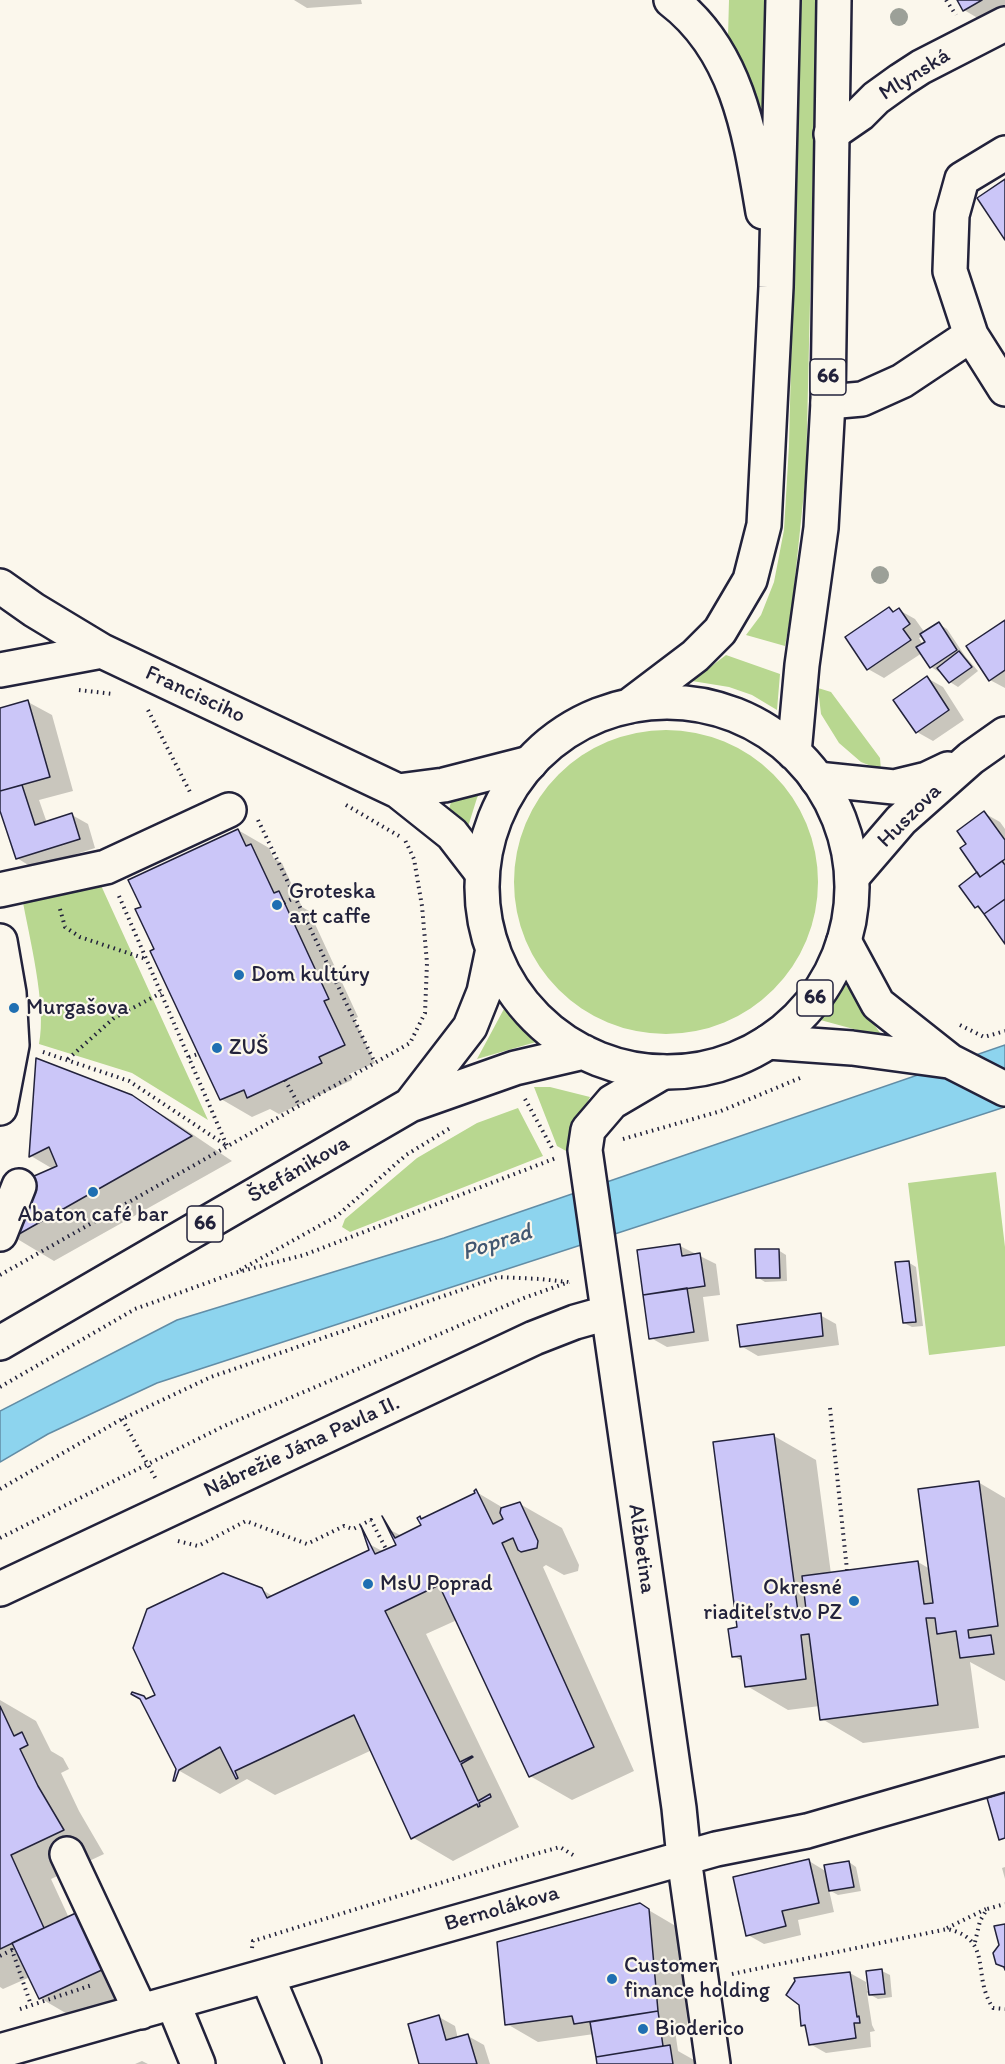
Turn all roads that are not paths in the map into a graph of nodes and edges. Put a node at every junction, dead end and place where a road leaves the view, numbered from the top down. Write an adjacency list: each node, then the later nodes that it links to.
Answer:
1 (671, 0): 7 (street)
2 (783, 0): 7 (street, 66)
3 (834, 0): 5 (street, 66)
4 (1005, 24): 5 (street, Mlynská)
5 (831, 134): 10 (street, 66)
6 (1005, 153): 8 (street)
7 (776, 287): 14 (street, 66)
8 (971, 335): 9 (street); 10 (street)
9 (1005, 389)
10 (828, 402): 16 (street, 66)
11 (0, 586): 12 (street, Francisciho)
12 (102, 651): 13 (street); 20 (street, Francisciho)
13 (0, 670)
14 (628, 707): 16 (street, 66); 18 (street, 66)
15 (1005, 734): 17 (street, Huszova)
16 (794, 753): 19 (street, 66)
17 (971, 758): 19 (street, Huszova); 23 (street, Huszova)
18 (530, 764): 20 (street); 22 (street, 66)
19 (817, 779): 23 (street, 66)
20 (398, 791): 22 (street, Francisciho)
21 (217, 815): 24 (street)
22 (482, 873): 27 (street, 66)
23 (852, 877): 26 (street, 66)
24 (0, 890)
25 (0, 941): 34 (street)
26 (844, 941): 28 (street, 66); 30 (street)
27 (493, 949): 29 (street, 66); 33 (street, Štefánikova / 66)
28 (768, 1041): 30 (street); 31 (street, 66)
29 (584, 1052): 31 (street, 66); 33 (street, Štefánikova / 66)
30 (950, 1061): 32 (street)
31 (663, 1072): 37 (street, Alžbetina)
32 (1005, 1089)
33 (410, 1105): 38 (street, Štefánikova / 66)
34 (0, 1108)
35 (19, 1186): 36 (street)
36 (0, 1234)
37 (607, 1313): 39 (street, Nábrežie Jána Pavla II.); 42 (street, Alžbetina)
38 (0, 1343)
39 (0, 1589)
40 (1005, 1774): 42 (street, Bernolákova)
41 (67, 1854): 45 (street)
42 (684, 1858): 43 (street, Bernolákova); 49 (street, Alžbetina)
43 (267, 1976): 44 (street, Bernolákova); 48 (street)
44 (173, 2002): 45 (street, Bernolákova); 47 (street)
45 (141, 2012): 46 (street, Bernolákova)
46 (0, 2051)
47 (198, 2064)
48 (304, 2064)
49 (713, 2064)

